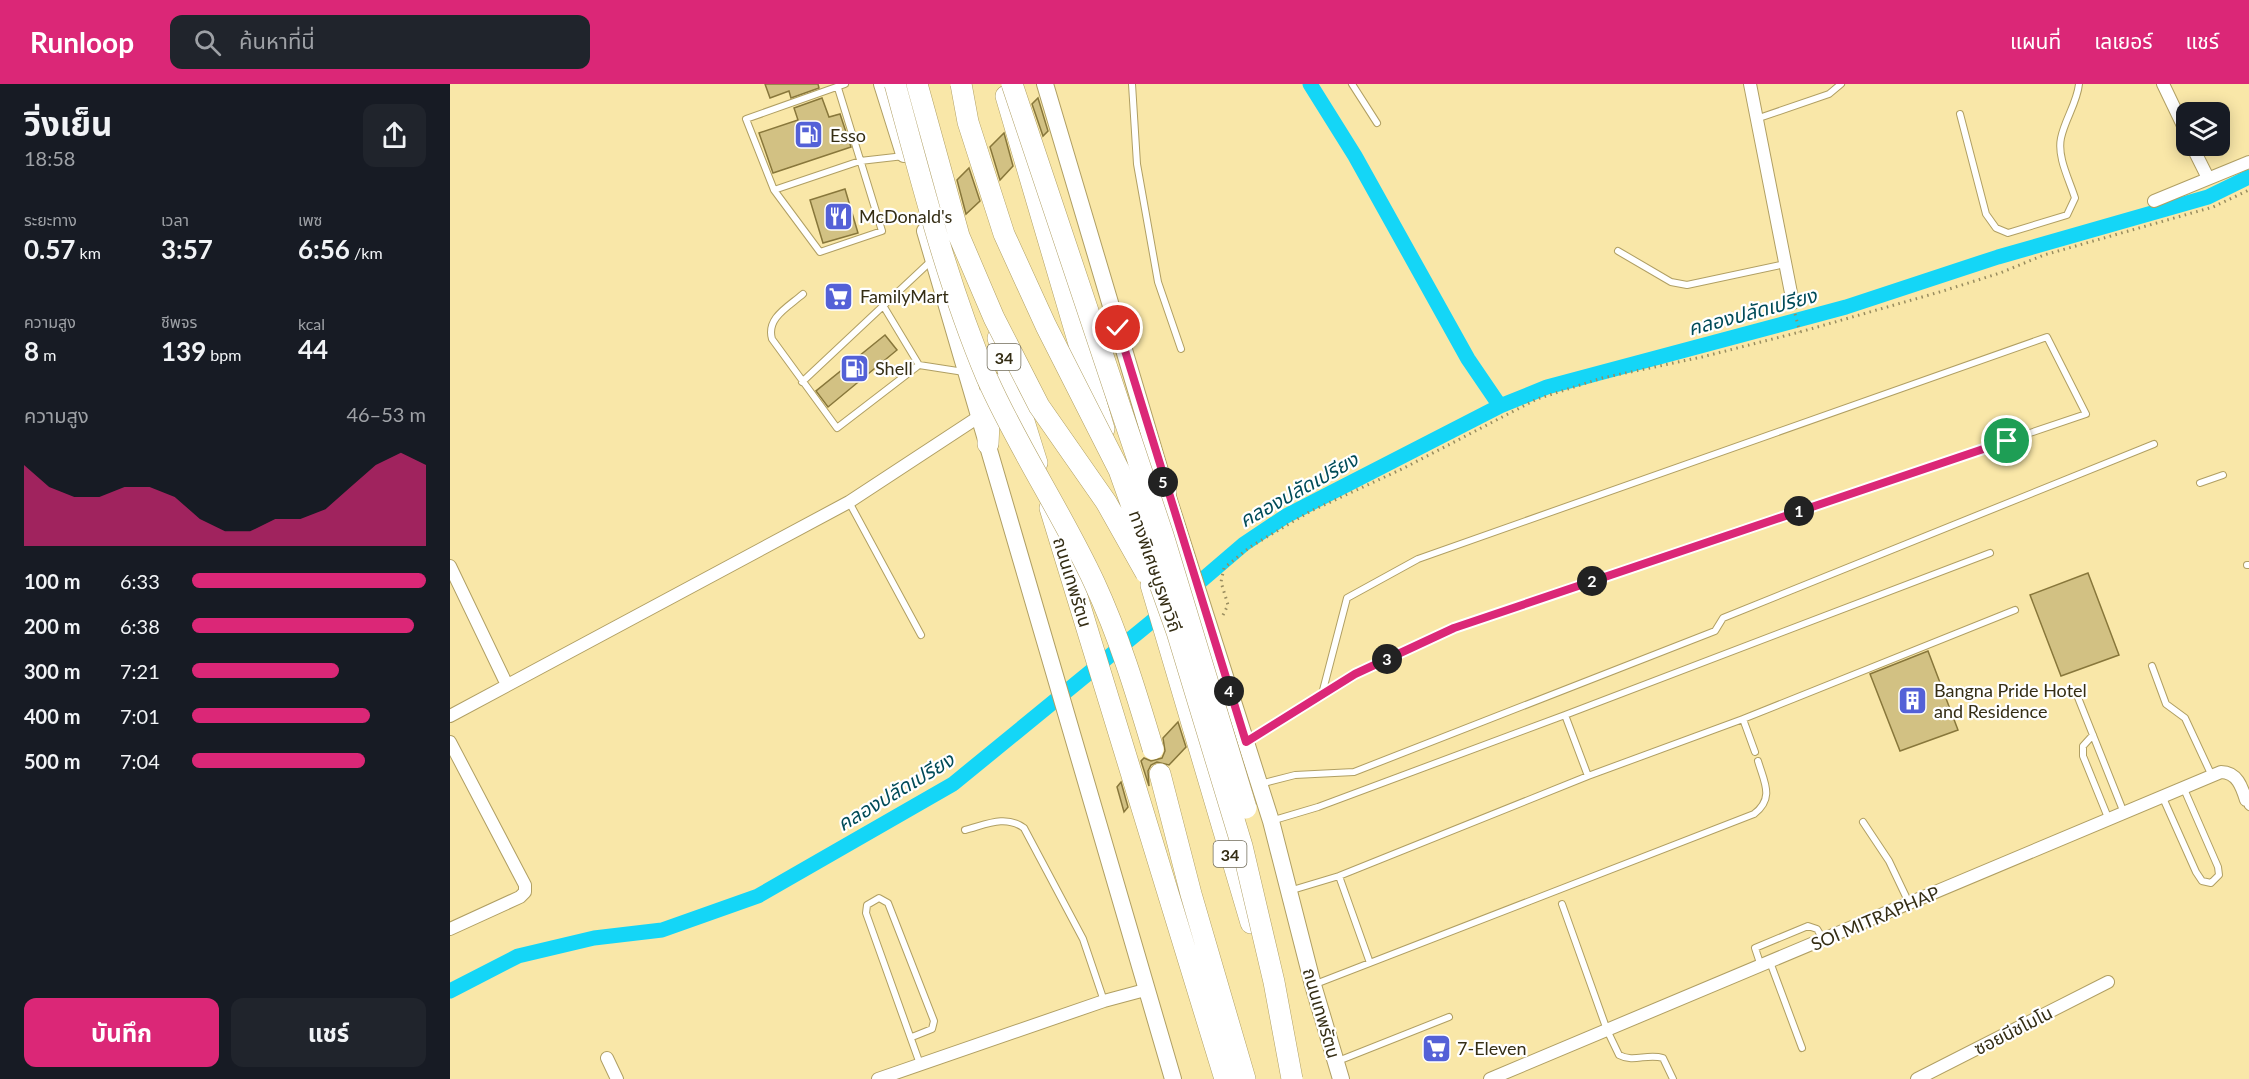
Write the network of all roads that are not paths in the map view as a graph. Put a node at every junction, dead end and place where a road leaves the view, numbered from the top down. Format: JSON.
{"nodes":[{"id":1,"x":845,"y":84,"type":"edge"},
{"id":2,"x":882,"y":84,"type":"edge"},
{"id":3,"x":895,"y":84,"type":"edge"},
{"id":4,"x":917,"y":84,"type":"edge"},
{"id":5,"x":925,"y":84,"type":"edge"},
{"id":6,"x":961,"y":84,"type":"edge"},
{"id":7,"x":1002,"y":84,"type":"edge"},
{"id":8,"x":1012,"y":84,"type":"edge"},
{"id":9,"x":1045,"y":84,"type":"edge"},
{"id":10,"x":1132,"y":84,"type":"edge"},
{"id":11,"x":1352,"y":84,"type":"edge"},
{"id":12,"x":1750,"y":84,"type":"edge"},
{"id":13,"x":1841,"y":84,"type":"edge"},
{"id":14,"x":2079,"y":84,"type":"edge"},
{"id":15,"x":2163,"y":84,"type":"edge"},
{"id":16,"x":838,"y":88,"type":"junction"},
{"id":17,"x":2176,"y":111,"type":"edge"},
{"id":18,"x":1960,"y":114,"type":"dead end"},
{"id":19,"x":1759,"y":118,"type":"junction"},
{"id":20,"x":1377,"y":123,"type":"dead end"},
{"id":21,"x":904,"y":156,"type":"junction"},
{"id":22,"x":2197,"y":156,"type":"edge"},
{"id":23,"x":860,"y":161,"type":"junction"},
{"id":24,"x":2249,"y":162,"type":"edge"},
{"id":25,"x":2208,"y":178,"type":"junction"},
{"id":26,"x":774,"y":190,"type":"junction"},
{"id":27,"x":2154,"y":201,"type":"dead end"},
{"id":28,"x":1618,"y":251,"type":"dead end"},
{"id":29,"x":933,"y":259,"type":"junction"},
{"id":30,"x":1785,"y":264,"type":"junction"},
{"id":31,"x":803,"y":294,"type":"dead end"},
{"id":32,"x":1793,"y":303,"type":"dead end"},
{"id":33,"x":884,"y":307,"type":"junction"},
{"id":34,"x":994,"y":325,"type":"junction"},
{"id":35,"x":1181,"y":349,"type":"dead end"},
{"id":36,"x":1085,"y":364,"type":"junction"},
{"id":37,"x":919,"y":365,"type":"junction"},
{"id":38,"x":968,"y":373,"type":"junction"},
{"id":39,"x":802,"y":382,"type":"junction"},
{"id":40,"x":980,"y":416,"type":"junction"},
{"id":41,"x":988,"y":444,"type":"junction"},
{"id":42,"x":2154,"y":444,"type":"dead end"},
{"id":43,"x":2223,"y":475,"type":"dead end"},
{"id":44,"x":2200,"y":483,"type":"dead end"},
{"id":45,"x":1166,"y":491,"type":"junction"},
{"id":46,"x":849,"y":502,"type":"junction"},
{"id":47,"x":1990,"y":553,"type":"dead end"},
{"id":48,"x":450,"y":566,"type":"edge"},
{"id":49,"x":2015,"y":610,"type":"dead end"},
{"id":50,"x":1170,"y":630,"type":"junction"},
{"id":51,"x":921,"y":635,"type":"dead end"},
{"id":52,"x":2152,"y":666,"type":"dead end"},
{"id":53,"x":507,"y":685,"type":"junction"},
{"id":54,"x":2075,"y":690,"type":"dead end"},
{"id":55,"x":1322,"y":694,"type":"junction"},
{"id":56,"x":1565,"y":715,"type":"junction"},
{"id":57,"x":450,"y":716,"type":"edge"},
{"id":58,"x":1743,"y":720,"type":"junction"},
{"id":59,"x":2093,"y":735,"type":"junction"},
{"id":60,"x":450,"y":742,"type":"edge"},
{"id":61,"x":1246,"y":742,"type":"junction"},
{"id":62,"x":1153,"y":749,"type":"dead end"},
{"id":63,"x":1755,"y":752,"type":"dead end"},
{"id":64,"x":1758,"y":760,"type":"dead end"},
{"id":65,"x":1160,"y":774,"type":"dead end"},
{"id":66,"x":1588,"y":776,"type":"junction"},
{"id":67,"x":2212,"y":776,"type":"junction"},
{"id":68,"x":1259,"y":784,"type":"junction"},
{"id":69,"x":2184,"y":789,"type":"junction"},
{"id":70,"x":2163,"y":798,"type":"junction"},
{"id":71,"x":2248,"y":804,"type":"edge"},
{"id":72,"x":2124,"y":814,"type":"junction"},
{"id":73,"x":2109,"y":820,"type":"junction"},
{"id":74,"x":1271,"y":821,"type":"junction"},
{"id":75,"x":1863,"y":822,"type":"dead end"},
{"id":76,"x":965,"y":830,"type":"dead end"},
{"id":77,"x":1339,"y":876,"type":"junction"},
{"id":78,"x":1289,"y":892,"type":"junction"},
{"id":79,"x":1562,"y":904,"type":"dead end"},
{"id":80,"x":1910,"y":904,"type":"junction"},
{"id":81,"x":450,"y":929,"type":"edge"},
{"id":82,"x":1824,"y":940,"type":"junction"},
{"id":83,"x":1371,"y":963,"type":"junction"},
{"id":84,"x":1765,"y":964,"type":"junction"},
{"id":85,"x":2108,"y":982,"type":"dead end"},
{"id":86,"x":1313,"y":985,"type":"junction"},
{"id":87,"x":1145,"y":990,"type":"junction"},
{"id":88,"x":1104,"y":1000,"type":"junction"},
{"id":89,"x":1449,"y":1017,"type":"dead end"},
{"id":90,"x":1607,"y":1030,"type":"junction"},
{"id":91,"x":912,"y":1037,"type":"junction"},
{"id":92,"x":1803,"y":1048,"type":"dead end"},
{"id":93,"x":607,"y":1058,"type":"dead end"},
{"id":94,"x":1336,"y":1062,"type":"junction"},
{"id":95,"x":920,"y":1065,"type":"junction"},
{"id":96,"x":617,"y":1079,"type":"edge"},
{"id":97,"x":878,"y":1079,"type":"edge"},
{"id":98,"x":1173,"y":1079,"type":"edge"},
{"id":99,"x":1225,"y":1079,"type":"edge"},
{"id":100,"x":1245,"y":1079,"type":"edge"},
{"id":101,"x":1292,"y":1079,"type":"edge"},
{"id":102,"x":1297,"y":1079,"type":"edge"},
{"id":103,"x":1306,"y":1079,"type":"edge"},
{"id":104,"x":1341,"y":1079,"type":"edge"},
{"id":105,"x":1490,"y":1079,"type":"edge"},
{"id":106,"x":1673,"y":1079,"type":"edge"},
{"id":107,"x":1917,"y":1079,"type":"edge"}],
"edges":[{"from":1,"to":16,"type":"lane"},
{"from":2,"to":21,"type":"main road","number":"34"},
{"from":3,"to":62,"type":"highway","bridge":true},
{"from":4,"to":50,"type":"highway","bridge":true},
{"from":5,"to":34,"type":"highway","name":"ถนนเทพรัตน","number":"34"},
{"from":6,"to":50,"type":"highway","name":"ทางพิเศษบูรพาวิถี","bridge":true},
{"from":7,"to":36,"type":"highway","number":"34"},
{"from":8,"to":103,"type":"highway","bridge":true},
{"from":9,"to":45,"type":"main road","name":"ถนนเทพรัตน"},
{"from":10,"to":35,"type":"lane"},
{"from":11,"to":20,"type":"lane"},
{"from":12,"to":19,"type":"street"},
{"from":13,"to":19,"type":"lane"},
{"from":14,"to":18,"type":"lane"},
{"from":15,"to":17,"type":"street"},
{"from":16,"to":23,"type":"lane"},
{"from":16,"to":26,"type":"lane"},
{"from":19,"to":30,"type":"street"},
{"from":21,"to":23,"type":"lane"},
{"from":21,"to":29,"type":"main road","number":"34"},
{"from":22,"to":25,"type":"street"},
{"from":23,"to":26,"type":"lane"},
{"from":23,"to":26,"type":"lane"},
{"from":24,"to":25,"type":"street"},
{"from":25,"to":27,"type":"street"},
{"from":28,"to":30,"type":"lane"},
{"from":29,"to":33,"type":"lane"},
{"from":29,"to":38,"type":"main road","number":"34"},
{"from":30,"to":32,"type":"street"},
{"from":31,"to":39,"type":"lane"},
{"from":33,"to":37,"type":"lane"},
{"from":33,"to":39,"type":"lane"},
{"from":34,"to":41,"type":"highway"},
{"from":34,"to":99,"type":"highway","name":"ถนนเทพรัตน","number":"34"},
{"from":36,"to":45,"type":"highway"},
{"from":36,"to":50,"type":"highway","number":"34"},
{"from":37,"to":38,"type":"lane"},
{"from":37,"to":39,"type":"lane"},
{"from":38,"to":40,"type":"main road","number":"34"},
{"from":40,"to":41,"type":"main road","number":"34"},
{"from":40,"to":46,"type":"street"},
{"from":41,"to":87,"type":"main road","number":"34"},
{"from":42,"to":68,"type":"lane"},
{"from":43,"to":44,"type":"lane"},
{"from":45,"to":61,"type":"main road","name":"ถนนเทพรัตน"},
{"from":46,"to":51,"type":"lane"},
{"from":46,"to":53,"type":"street"},
{"from":47,"to":56,"type":"lane"},
{"from":48,"to":53,"type":"street"},
{"from":49,"to":58,"type":"lane"},
{"from":50,"to":101,"type":"highway","name":"ทางพิเศษบูรพาวิถี","bridge":true},
{"from":50,"to":102,"type":"highway","number":"34"},
{"from":52,"to":67,"type":"lane"},
{"from":53,"to":57,"type":"street"},
{"from":54,"to":59,"type":"lane"},
{"from":55,"to":55,"type":"lane"},
{"from":55,"to":61,"type":"lane"},
{"from":56,"to":66,"type":"lane"},
{"from":56,"to":74,"type":"lane"},
{"from":58,"to":63,"type":"lane"},
{"from":58,"to":66,"type":"lane"},
{"from":59,"to":72,"type":"lane"},
{"from":59,"to":73,"type":"lane"},
{"from":60,"to":81,"type":"street"},
{"from":61,"to":68,"type":"main road","name":"ถนนเทพรัตน"},
{"from":64,"to":83,"type":"lane"},
{"from":65,"to":100,"type":"highway"},
{"from":66,"to":77,"type":"lane"},
{"from":67,"to":69,"type":"street","name":"SOI MITRAPHAP"},
{"from":67,"to":71,"type":"street"},
{"from":68,"to":74,"type":"main road","name":"ถนนเทพรัตน"},
{"from":69,"to":70,"type":"street","name":"SOI MITRAPHAP"},
{"from":69,"to":70,"type":"lane"},
{"from":70,"to":72,"type":"street","name":"SOI MITRAPHAP"},
{"from":72,"to":73,"type":"street","name":"SOI MITRAPHAP"},
{"from":73,"to":80,"type":"street","name":"SOI MITRAPHAP"},
{"from":74,"to":78,"type":"main road","name":"ถนนเทพรัตน"},
{"from":75,"to":80,"type":"lane"},
{"from":76,"to":88,"type":"lane"},
{"from":77,"to":78,"type":"lane"},
{"from":77,"to":83,"type":"lane"},
{"from":78,"to":86,"type":"main road","name":"ถนนเทพรัตน"},
{"from":79,"to":90,"type":"lane"},
{"from":80,"to":82,"type":"street","name":"SOI MITRAPHAP"},
{"from":82,"to":84,"type":"street","name":"SOI MITRAPHAP"},
{"from":82,"to":84,"type":"lane"},
{"from":83,"to":86,"type":"lane"},
{"from":84,"to":90,"type":"street","name":"SOI MITRAPHAP"},
{"from":84,"to":92,"type":"lane"},
{"from":85,"to":107,"type":"street","name":"ซอยนีชโมโน"},
{"from":86,"to":94,"type":"main road","name":"ถนนเทพรัตน"},
{"from":87,"to":88,"type":"street"},
{"from":87,"to":98,"type":"main road","number":"34"},
{"from":88,"to":95,"type":"street"},
{"from":89,"to":94,"type":"lane"},
{"from":90,"to":105,"type":"street","name":"SOI MITRAPHAP"},
{"from":90,"to":106,"type":"lane"},
{"from":91,"to":91,"type":"lane"},
{"from":91,"to":95,"type":"lane"},
{"from":93,"to":96,"type":"street"},
{"from":94,"to":104,"type":"main road","name":"ถนนเทพรัตน"},
{"from":95,"to":97,"type":"street"}]}
